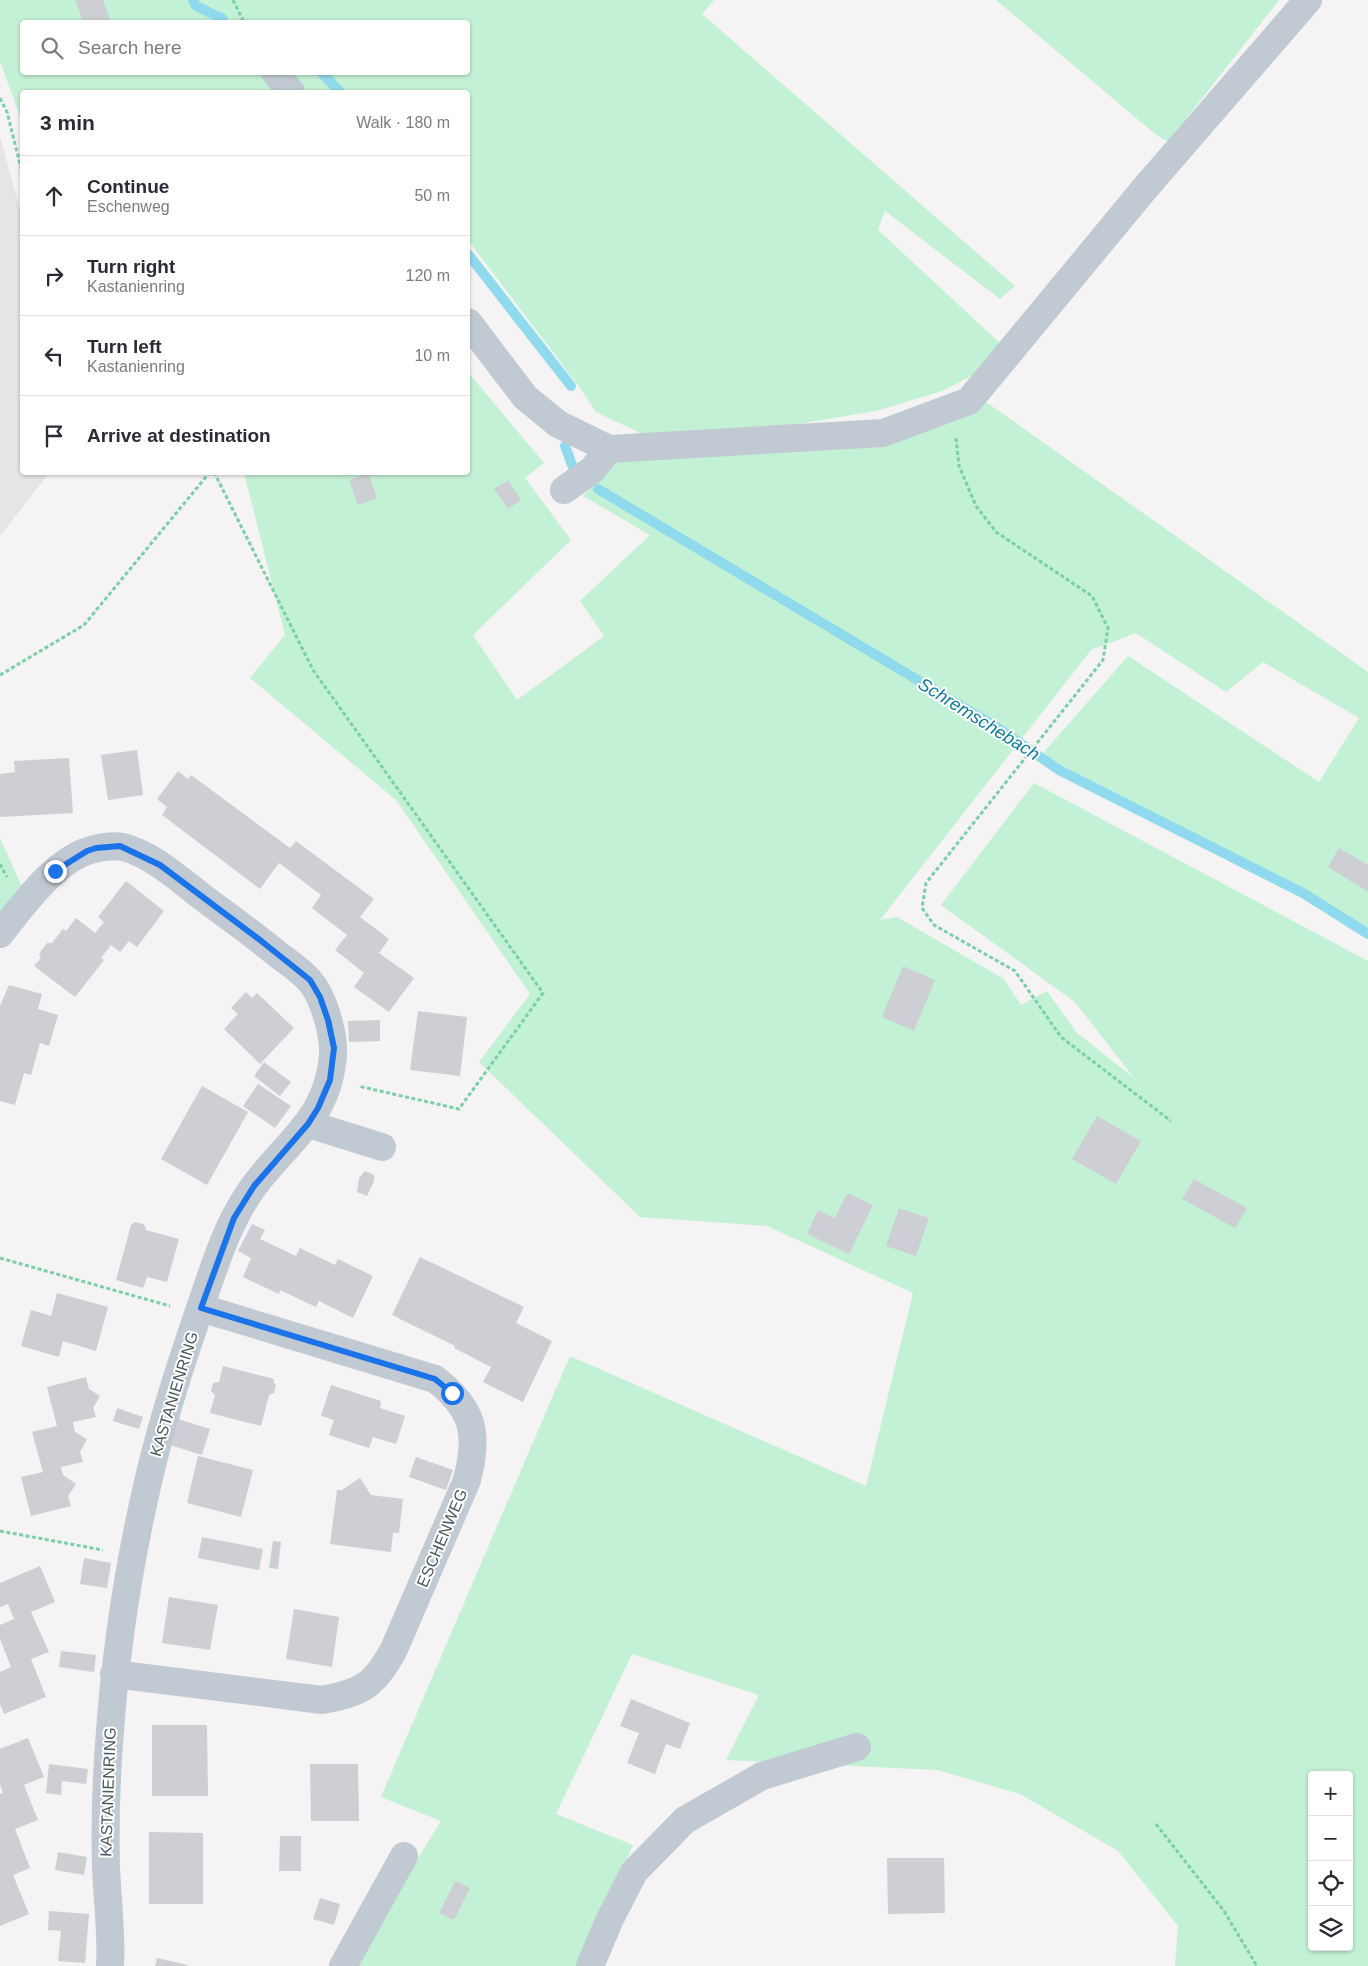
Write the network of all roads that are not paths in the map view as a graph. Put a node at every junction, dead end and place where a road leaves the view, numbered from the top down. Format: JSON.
{"nodes":[{"id":1,"x":1308,"y":0,"type":"edge"},
{"id":2,"x":277,"y":75,"type":"edge"},
{"id":3,"x":289,"y":90,"type":"edge"},
{"id":4,"x":470,"y":325,"type":"edge"},
{"id":5,"x":609,"y":449,"type":"junction"},
{"id":6,"x":564,"y":490,"type":"dead end"},
{"id":7,"x":0,"y":934,"type":"edge"},
{"id":8,"x":308,"y":1124,"type":"junction"},
{"id":9,"x":382,"y":1147,"type":"dead end"},
{"id":10,"x":201,"y":1308,"type":"junction"},
{"id":11,"x":114,"y":1674,"type":"junction"},
{"id":12,"x":857,"y":1747,"type":"dead end"},
{"id":13,"x":404,"y":1856,"type":"dead end"},
{"id":14,"x":110,"y":1966,"type":"edge"},
{"id":15,"x":343,"y":1966,"type":"edge"},
{"id":16,"x":590,"y":1966,"type":"edge"}],
"edges":[{"from":1,"to":5,"type":"street"},
{"from":2,"to":3,"type":"street"},
{"from":4,"to":5,"type":"street"},
{"from":5,"to":6,"type":"street"},
{"from":7,"to":8,"type":"street","name":"KASTANIENRING"},
{"from":8,"to":9,"type":"street"},
{"from":8,"to":10,"type":"street","name":"KASTANIENRING"},
{"from":10,"to":11,"type":"street","name":"KASTANIENRING"},
{"from":10,"to":11,"type":"street","name":"ESCHENWEG"},
{"from":11,"to":14,"type":"street","name":"KASTANIENRING"},
{"from":12,"to":16,"type":"street"},
{"from":13,"to":15,"type":"street"}]}
